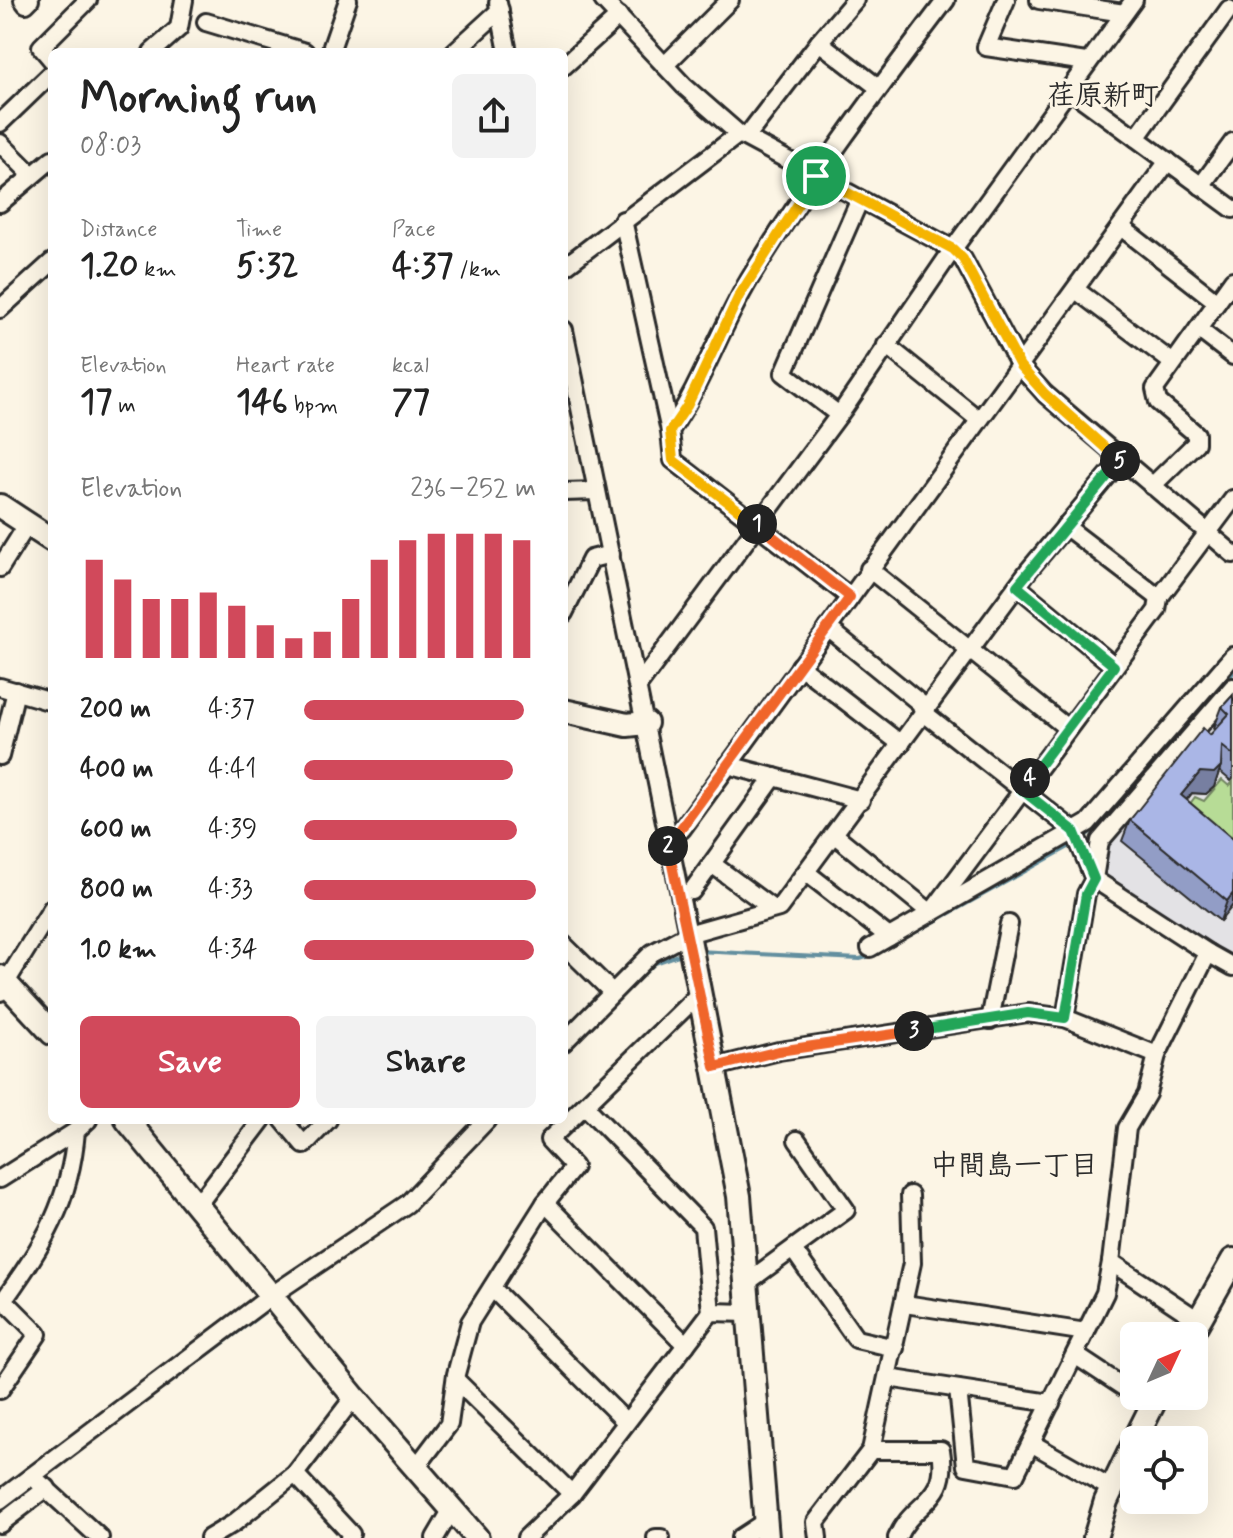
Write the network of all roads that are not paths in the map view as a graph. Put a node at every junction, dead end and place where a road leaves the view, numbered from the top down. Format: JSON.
{"nodes":[{"id":1,"x":23,"y":0,"type":"edge"},
{"id":2,"x":30,"y":0,"type":"edge"},
{"id":3,"x":88,"y":0,"type":"edge"},
{"id":4,"x":184,"y":0,"type":"edge"},
{"id":5,"x":348,"y":0,"type":"edge"},
{"id":6,"x":603,"y":0,"type":"edge"},
{"id":7,"x":730,"y":0,"type":"edge"},
{"id":8,"x":855,"y":0,"type":"edge"},
{"id":9,"x":946,"y":0,"type":"edge"},
{"id":10,"x":1006,"y":0,"type":"edge"},
{"id":11,"x":1039,"y":0,"type":"edge"},
{"id":12,"x":499,"y":5,"type":"edge"},
{"id":13,"x":1129,"y":6,"type":"edge"},
{"id":14,"x":1226,"y":7,"type":"edge"},
{"id":15,"x":619,"y":16,"type":"junction"},
{"id":16,"x":206,"y":22,"type":"dead end"},
{"id":17,"x":819,"y":42,"type":"junction"},
{"id":18,"x":156,"y":48,"type":"edge"},
{"id":19,"x":292,"y":48,"type":"edge"},
{"id":20,"x":331,"y":48,"type":"edge"},
{"id":21,"x":458,"y":48,"type":"edge"},
{"id":22,"x":507,"y":48,"type":"edge"},
{"id":23,"x":48,"y":55,"type":"edge"},
{"id":24,"x":568,"y":62,"type":"edge"},
{"id":25,"x":1086,"y":62,"type":"junction"},
{"id":26,"x":665,"y":65,"type":"junction"},
{"id":27,"x":48,"y":77,"type":"edge"},
{"id":28,"x":879,"y":88,"type":"junction"},
{"id":29,"x":1069,"y":89,"type":"junction"},
{"id":30,"x":0,"y":123,"type":"edge"},
{"id":31,"x":743,"y":135,"type":"junction"},
{"id":32,"x":1136,"y":138,"type":"junction"},
{"id":33,"x":1233,"y":142,"type":"edge"},
{"id":34,"x":0,"y":143,"type":"edge"},
{"id":35,"x":1168,"y":161,"type":"junction"},
{"id":36,"x":48,"y":162,"type":"edge"},
{"id":37,"x":31,"y":174,"type":"junction"},
{"id":38,"x":816,"y":176,"type":"junction"},
{"id":39,"x":1201,"y":186,"type":"junction"},
{"id":40,"x":860,"y":199,"type":"junction"},
{"id":41,"x":0,"y":203,"type":"edge"},
{"id":42,"x":1233,"y":209,"type":"edge"},
{"id":43,"x":623,"y":220,"type":"junction"},
{"id":44,"x":1121,"y":227,"type":"junction"},
{"id":45,"x":953,"y":249,"type":"junction"},
{"id":46,"x":568,"y":264,"type":"edge"},
{"id":47,"x":48,"y":266,"type":"edge"},
{"id":48,"x":1233,"y":280,"type":"edge"},
{"id":49,"x":1076,"y":290,"type":"junction"},
{"id":50,"x":1217,"y":302,"type":"junction"},
{"id":51,"x":0,"y":309,"type":"edge"},
{"id":52,"x":1198,"y":329,"type":"junction"},
{"id":53,"x":886,"y":345,"type":"junction"},
{"id":54,"x":568,"y":350,"type":"edge"},
{"id":55,"x":1233,"y":356,"type":"edge"},
{"id":56,"x":1173,"y":363,"type":"junction"},
{"id":57,"x":1020,"y":366,"type":"junction"},
{"id":58,"x":839,"y":415,"type":"junction"},
{"id":59,"x":978,"y":419,"type":"junction"},
{"id":60,"x":670,"y":431,"type":"junction"},
{"id":61,"x":1121,"y":460,"type":"junction"},
{"id":62,"x":1152,"y":486,"type":"junction"},
{"id":63,"x":596,"y":491,"type":"junction"},
{"id":64,"x":568,"y":492,"type":"edge"},
{"id":65,"x":1233,"y":499,"type":"edge"},
{"id":66,"x":0,"y":506,"type":"edge"},
{"id":67,"x":27,"y":525,"type":"junction"},
{"id":68,"x":758,"y":525,"type":"junction"},
{"id":69,"x":1065,"y":526,"type":"junction"},
{"id":70,"x":1207,"y":532,"type":"junction"},
{"id":71,"x":48,"y":538,"type":"edge"},
{"id":72,"x":611,"y":554,"type":"junction"},
{"id":73,"x":1233,"y":554,"type":"edge"},
{"id":74,"x":0,"y":568,"type":"edge"},
{"id":75,"x":869,"y":569,"type":"junction"},
{"id":76,"x":1017,"y":586,"type":"junction"},
{"id":77,"x":850,"y":597,"type":"junction"},
{"id":78,"x":1159,"y":598,"type":"junction"},
{"id":79,"x":568,"y":605,"type":"edge"},
{"id":80,"x":828,"y":628,"type":"junction"},
{"id":81,"x":970,"y":650,"type":"junction"},
{"id":82,"x":1233,"y":656,"type":"edge"},
{"id":83,"x":800,"y":666,"type":"junction"},
{"id":84,"x":1114,"y":666,"type":"junction"},
{"id":85,"x":638,"y":686,"type":"junction"},
{"id":86,"x":1233,"y":687,"type":"edge"},
{"id":87,"x":8,"y":689,"type":"edge"},
{"id":88,"x":48,"y":701,"type":"edge"},
{"id":89,"x":568,"y":712,"type":"edge"},
{"id":90,"x":924,"y":713,"type":"junction"},
{"id":91,"x":646,"y":723,"type":"junction"},
{"id":92,"x":1067,"y":728,"type":"junction"},
{"id":93,"x":901,"y":744,"type":"junction"},
{"id":94,"x":0,"y":756,"type":"edge"},
{"id":95,"x":728,"y":765,"type":"junction"},
{"id":96,"x":774,"y":777,"type":"junction"},
{"id":97,"x":1021,"y":789,"type":"junction"},
{"id":98,"x":861,"y":800,"type":"junction"},
{"id":99,"x":1074,"y":831,"type":"junction"},
{"id":100,"x":835,"y":835,"type":"junction"},
{"id":101,"x":667,"y":843,"type":"junction"},
{"id":102,"x":712,"y":864,"type":"junction"},
{"id":103,"x":807,"y":873,"type":"junction"},
{"id":104,"x":1094,"y":879,"type":"junction"},
{"id":105,"x":692,"y":891,"type":"dead end"},
{"id":106,"x":773,"y":909,"type":"junction"},
{"id":107,"x":931,"y":913,"type":"junction"},
{"id":108,"x":48,"y":914,"type":"edge"},
{"id":109,"x":1009,"y":924,"type":"dead end"},
{"id":110,"x":688,"y":934,"type":"junction"},
{"id":111,"x":889,"y":937,"type":"junction"},
{"id":112,"x":870,"y":948,"type":"dead end"},
{"id":113,"x":568,"y":949,"type":"edge"},
{"id":114,"x":1208,"y":953,"type":"junction"},
{"id":115,"x":1233,"y":967,"type":"edge"},
{"id":116,"x":2,"y":984,"type":"edge"},
{"id":117,"x":612,"y":992,"type":"junction"},
{"id":118,"x":698,"y":995,"type":"junction"},
{"id":119,"x":1065,"y":1018,"type":"junction"},
{"id":120,"x":990,"y":1020,"type":"junction"},
{"id":121,"x":48,"y":1029,"type":"edge"},
{"id":122,"x":568,"y":1038,"type":"edge"},
{"id":123,"x":1157,"y":1055,"type":"junction"},
{"id":124,"x":715,"y":1067,"type":"junction"},
{"id":125,"x":586,"y":1107,"type":"junction"},
{"id":126,"x":568,"y":1123,"type":"edge"},
{"id":127,"x":130,"y":1124,"type":"edge"},
{"id":128,"x":259,"y":1124,"type":"edge"},
{"id":129,"x":286,"y":1124,"type":"edge"},
{"id":130,"x":324,"y":1124,"type":"edge"},
{"id":131,"x":481,"y":1124,"type":"edge"},
{"id":132,"x":567,"y":1124,"type":"edge"},
{"id":133,"x":82,"y":1126,"type":"edge"},
{"id":134,"x":797,"y":1140,"type":"dead end"},
{"id":135,"x":0,"y":1179,"type":"edge"},
{"id":136,"x":910,"y":1195,"type":"dead end"},
{"id":137,"x":199,"y":1203,"type":"junction"},
{"id":138,"x":545,"y":1203,"type":"junction"},
{"id":139,"x":794,"y":1251,"type":"junction"},
{"id":140,"x":1233,"y":1260,"type":"edge"},
{"id":141,"x":1111,"y":1262,"type":"junction"},
{"id":142,"x":746,"y":1283,"type":"junction"},
{"id":143,"x":492,"y":1288,"type":"junction"},
{"id":144,"x":2,"y":1299,"type":"edge"},
{"id":145,"x":276,"y":1300,"type":"junction"},
{"id":146,"x":905,"y":1304,"type":"junction"},
{"id":147,"x":711,"y":1312,"type":"junction"},
{"id":148,"x":748,"y":1313,"type":"junction"},
{"id":149,"x":1186,"y":1322,"type":"edge"},
{"id":150,"x":1197,"y":1322,"type":"edge"},
{"id":151,"x":1086,"y":1332,"type":"junction"},
{"id":152,"x":686,"y":1345,"type":"junction"},
{"id":153,"x":895,"y":1348,"type":"junction"},
{"id":154,"x":1075,"y":1355,"type":"junction"},
{"id":155,"x":888,"y":1378,"type":"junction"},
{"id":156,"x":456,"y":1380,"type":"junction"},
{"id":157,"x":1120,"y":1383,"type":"edge"},
{"id":158,"x":958,"y":1389,"type":"junction"},
{"id":159,"x":0,"y":1390,"type":"edge"},
{"id":160,"x":354,"y":1397,"type":"junction"},
{"id":161,"x":1051,"y":1403,"type":"junction"},
{"id":162,"x":626,"y":1422,"type":"junction"},
{"id":163,"x":1031,"y":1443,"type":"junction"},
{"id":164,"x":871,"y":1450,"type":"junction"},
{"id":165,"x":415,"y":1469,"type":"junction"},
{"id":166,"x":1120,"y":1472,"type":"edge"},
{"id":167,"x":295,"y":1474,"type":"junction"},
{"id":168,"x":32,"y":1476,"type":"junction"},
{"id":169,"x":47,"y":1488,"type":"junction"},
{"id":170,"x":1112,"y":1489,"type":"junction"},
{"id":171,"x":572,"y":1494,"type":"junction"},
{"id":172,"x":0,"y":1500,"type":"edge"},
{"id":173,"x":452,"y":1509,"type":"junction"},
{"id":174,"x":0,"y":1524,"type":"edge"},
{"id":175,"x":766,"y":1529,"type":"edge"},
{"id":176,"x":237,"y":1530,"type":"edge"},
{"id":177,"x":100,"y":1538,"type":"edge"},
{"id":178,"x":209,"y":1538,"type":"edge"},
{"id":179,"x":349,"y":1538,"type":"edge"},
{"id":180,"x":435,"y":1538,"type":"edge"},
{"id":181,"x":477,"y":1538,"type":"edge"},
{"id":182,"x":526,"y":1538,"type":"edge"},
{"id":183,"x":740,"y":1538,"type":"edge"},
{"id":184,"x":818,"y":1538,"type":"edge"},
{"id":185,"x":897,"y":1538,"type":"edge"},
{"id":186,"x":1095,"y":1538,"type":"edge"}],
"edges":[{"from":1,"to":2,"type":"street"},
{"from":3,"to":23,"type":"street"},
{"from":4,"to":18,"type":"street"},
{"from":5,"to":20,"type":"street"},
{"from":6,"to":15,"type":"street"},
{"from":7,"to":26,"type":"street"},
{"from":8,"to":17,"type":"street"},
{"from":9,"to":28,"type":"street"},
{"from":10,"to":25,"type":"street"},
{"from":11,"to":13,"type":"street"},
{"from":12,"to":21,"type":"street"},
{"from":12,"to":22,"type":"street"},
{"from":13,"to":25,"type":"street"},
{"from":14,"to":32,"type":"street"},
{"from":15,"to":24,"type":"street"},
{"from":15,"to":26,"type":"street"},
{"from":16,"to":19,"type":"street"},
{"from":17,"to":28,"type":"street"},
{"from":17,"to":31,"type":"street"},
{"from":25,"to":29,"type":"street"},
{"from":26,"to":31,"type":"street"},
{"from":27,"to":30,"type":"street"},
{"from":28,"to":38,"type":"street"},
{"from":29,"to":32,"type":"street"},
{"from":29,"to":45,"type":"street"},
{"from":31,"to":38,"type":"street"},
{"from":31,"to":43,"type":"street"},
{"from":32,"to":35,"type":"street"},
{"from":33,"to":39,"type":"street"},
{"from":34,"to":37,"type":"street"},
{"from":35,"to":39,"type":"street"},
{"from":35,"to":44,"type":"street"},
{"from":36,"to":37,"type":"street"},
{"from":37,"to":41,"type":"street"},
{"from":38,"to":40,"type":"street"},
{"from":38,"to":60,"type":"street"},
{"from":39,"to":42,"type":"street"},
{"from":40,"to":45,"type":"street"},
{"from":40,"to":58,"type":"street"},
{"from":43,"to":46,"type":"street"},
{"from":43,"to":60,"type":"street"},
{"from":44,"to":49,"type":"street"},
{"from":44,"to":50,"type":"street"},
{"from":45,"to":53,"type":"street"},
{"from":45,"to":57,"type":"street"},
{"from":47,"to":51,"type":"street"},
{"from":48,"to":50,"type":"street"},
{"from":49,"to":56,"type":"street"},
{"from":49,"to":57,"type":"street"},
{"from":50,"to":52,"type":"street"},
{"from":52,"to":55,"type":"street"},
{"from":52,"to":56,"type":"street"},
{"from":53,"to":58,"type":"street"},
{"from":53,"to":59,"type":"street"},
{"from":54,"to":63,"type":"street"},
{"from":56,"to":62,"type":"street"},
{"from":57,"to":59,"type":"street"},
{"from":57,"to":61,"type":"street"},
{"from":58,"to":68,"type":"street"},
{"from":59,"to":75,"type":"street"},
{"from":60,"to":68,"type":"street"},
{"from":61,"to":62,"type":"street"},
{"from":61,"to":69,"type":"street"},
{"from":62,"to":70,"type":"street"},
{"from":63,"to":64,"type":"street"},
{"from":63,"to":72,"type":"street"},
{"from":65,"to":70,"type":"street"},
{"from":66,"to":67,"type":"street"},
{"from":67,"to":71,"type":"street"},
{"from":67,"to":74,"type":"street"},
{"from":68,"to":77,"type":"street"},
{"from":68,"to":85,"type":"street"},
{"from":69,"to":76,"type":"street"},
{"from":69,"to":78,"type":"street"},
{"from":70,"to":73,"type":"street"},
{"from":70,"to":78,"type":"street"},
{"from":72,"to":79,"type":"street"},
{"from":72,"to":85,"type":"street"},
{"from":75,"to":77,"type":"street"},
{"from":75,"to":81,"type":"street"},
{"from":76,"to":81,"type":"street"},
{"from":76,"to":84,"type":"street"},
{"from":77,"to":80,"type":"street"},
{"from":78,"to":84,"type":"street"},
{"from":80,"to":83,"type":"street"},
{"from":80,"to":90,"type":"street"},
{"from":81,"to":90,"type":"street"},
{"from":81,"to":92,"type":"street"},
{"from":82,"to":99,"type":"street"},
{"from":83,"to":93,"type":"street"},
{"from":83,"to":95,"type":"street"},
{"from":84,"to":92,"type":"street"},
{"from":85,"to":91,"type":"street"},
{"from":86,"to":104,"type":"street"},
{"from":87,"to":88,"type":"street"},
{"from":87,"to":94,"type":"street"},
{"from":89,"to":91,"type":"street"},
{"from":90,"to":93,"type":"street"},
{"from":90,"to":97,"type":"street"},
{"from":91,"to":101,"type":"street"},
{"from":92,"to":97,"type":"street"},
{"from":93,"to":98,"type":"street"},
{"from":95,"to":96,"type":"street"},
{"from":95,"to":101,"type":"street"},
{"from":96,"to":98,"type":"street"},
{"from":96,"to":102,"type":"street"},
{"from":97,"to":99,"type":"street"},
{"from":97,"to":107,"type":"street"},
{"from":98,"to":100,"type":"street"},
{"from":99,"to":104,"type":"street"},
{"from":99,"to":107,"type":"street"},
{"from":100,"to":103,"type":"street"},
{"from":100,"to":107,"type":"street"},
{"from":101,"to":110,"type":"street"},
{"from":102,"to":105,"type":"street"},
{"from":102,"to":106,"type":"street"},
{"from":103,"to":106,"type":"street"},
{"from":103,"to":111,"type":"street"},
{"from":104,"to":114,"type":"street"},
{"from":104,"to":119,"type":"street"},
{"from":106,"to":110,"type":"street"},
{"from":107,"to":111,"type":"street"},
{"from":108,"to":116,"type":"street"},
{"from":109,"to":120,"type":"street"},
{"from":110,"to":117,"type":"street"},
{"from":110,"to":118,"type":"street"},
{"from":111,"to":112,"type":"street"},
{"from":113,"to":117,"type":"street"},
{"from":114,"to":115,"type":"street"},
{"from":114,"to":123,"type":"street"},
{"from":116,"to":121,"type":"street"},
{"from":117,"to":122,"type":"street"},
{"from":118,"to":124,"type":"street"},
{"from":118,"to":125,"type":"street"},
{"from":119,"to":120,"type":"street"},
{"from":119,"to":123,"type":"street"},
{"from":120,"to":124,"type":"street"},
{"from":123,"to":141,"type":"street"},
{"from":124,"to":142,"type":"street"},
{"from":125,"to":126,"type":"street"},
{"from":125,"to":147,"type":"street"},
{"from":127,"to":137,"type":"street"},
{"from":128,"to":137,"type":"street"},
{"from":129,"to":130,"type":"street"},
{"from":131,"to":145,"type":"street"},
{"from":132,"to":138,"type":"street"},
{"from":133,"to":135,"type":"street"},
{"from":133,"to":144,"type":"street"},
{"from":134,"to":139,"type":"street"},
{"from":136,"to":146,"type":"street"},
{"from":137,"to":145,"type":"street"},
{"from":138,"to":143,"type":"street"},
{"from":138,"to":152,"type":"street"},
{"from":139,"to":142,"type":"street"},
{"from":139,"to":153,"type":"street"},
{"from":140,"to":150,"type":"street"},
{"from":141,"to":149,"type":"street"},
{"from":141,"to":151,"type":"street"},
{"from":142,"to":148,"type":"street"},
{"from":143,"to":156,"type":"street"},
{"from":143,"to":162,"type":"street"},
{"from":144,"to":159,"type":"street"},
{"from":145,"to":160,"type":"street"},
{"from":145,"to":168,"type":"street"},
{"from":146,"to":151,"type":"street"},
{"from":146,"to":153,"type":"street"},
{"from":147,"to":148,"type":"street"},
{"from":147,"to":152,"type":"street"},
{"from":148,"to":175,"type":"street"},
{"from":151,"to":154,"type":"street"},
{"from":152,"to":162,"type":"street"},
{"from":153,"to":155,"type":"street"},
{"from":154,"to":157,"type":"street"},
{"from":154,"to":161,"type":"street"},
{"from":155,"to":158,"type":"street"},
{"from":155,"to":164,"type":"street"},
{"from":156,"to":165,"type":"street"},
{"from":156,"to":171,"type":"street"},
{"from":158,"to":161,"type":"street"},
{"from":158,"to":163,"type":"street"},
{"from":160,"to":165,"type":"street"},
{"from":160,"to":167,"type":"street"},
{"from":161,"to":163,"type":"street"},
{"from":162,"to":171,"type":"street"},
{"from":163,"to":170,"type":"street"},
{"from":164,"to":184,"type":"street"},
{"from":164,"to":185,"type":"street"},
{"from":165,"to":173,"type":"street"},
{"from":166,"to":170,"type":"street"},
{"from":167,"to":176,"type":"street"},
{"from":167,"to":179,"type":"street"},
{"from":168,"to":169,"type":"street"},
{"from":168,"to":172,"type":"street"},
{"from":169,"to":174,"type":"street"},
{"from":169,"to":177,"type":"street"},
{"from":170,"to":186,"type":"street"},
{"from":171,"to":182,"type":"street"},
{"from":173,"to":180,"type":"street"},
{"from":173,"to":181,"type":"street"},
{"from":175,"to":183,"type":"street"},
{"from":176,"to":178,"type":"street"}]}
